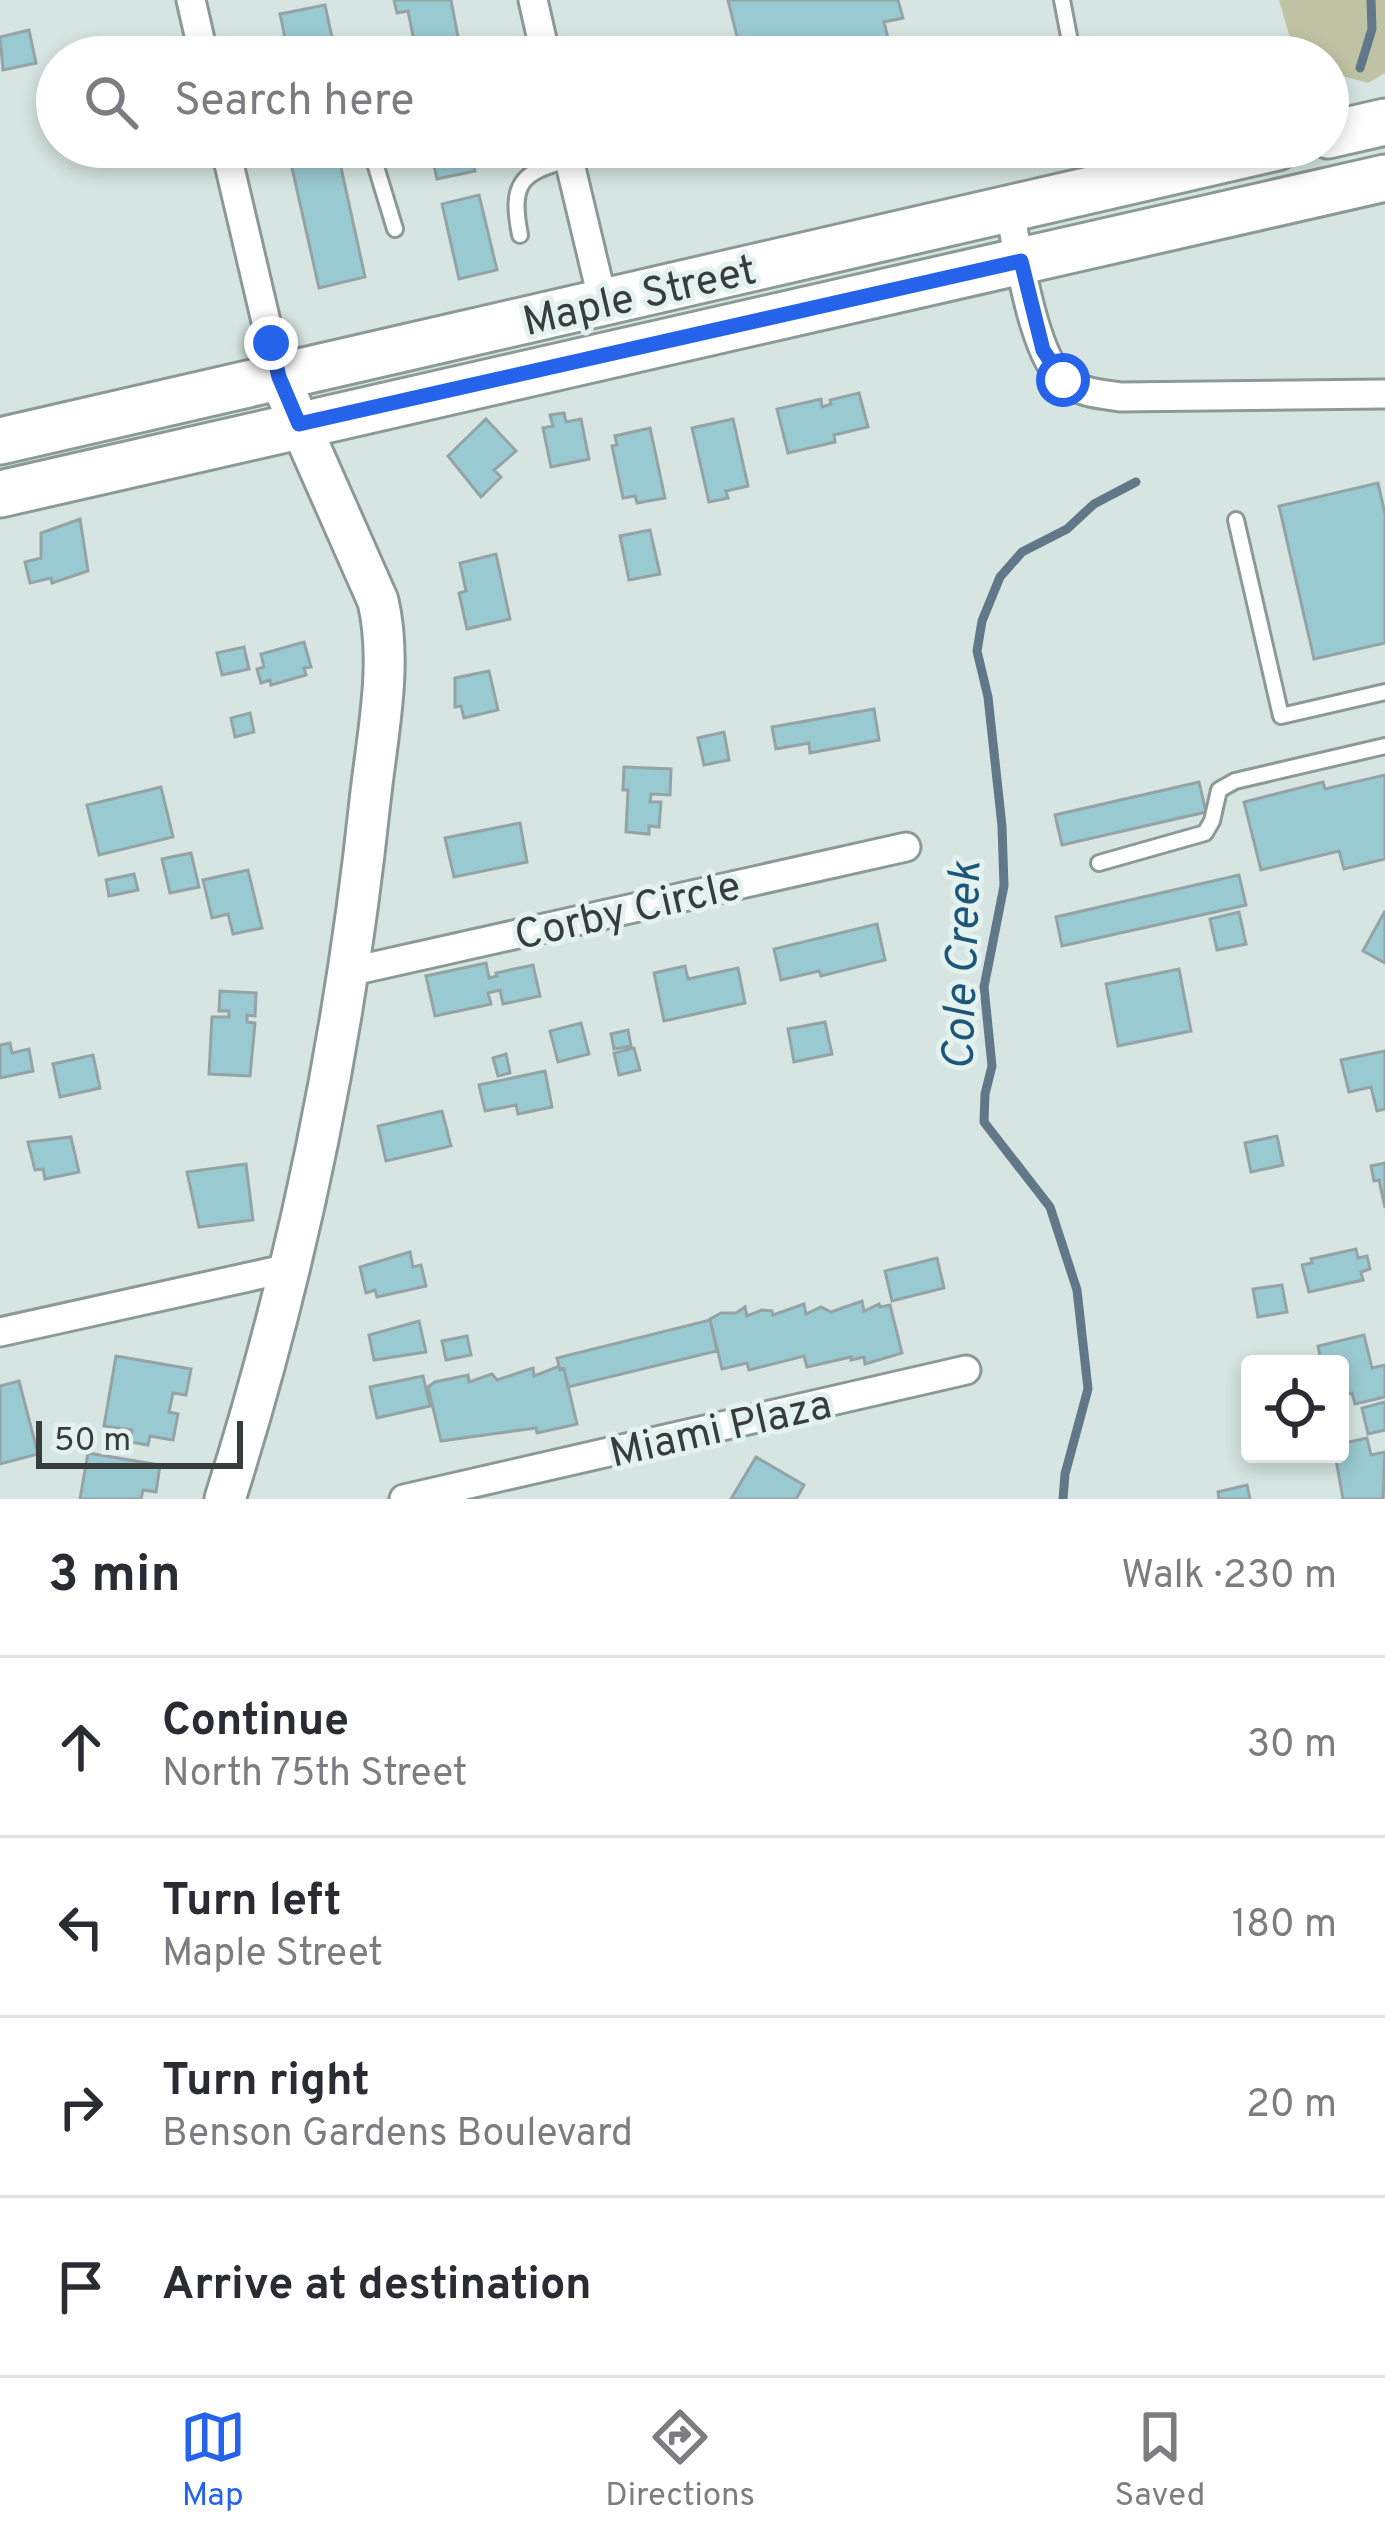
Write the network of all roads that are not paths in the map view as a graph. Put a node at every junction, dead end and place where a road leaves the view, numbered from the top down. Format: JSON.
{"nodes":[{"id":1,"x":191,"y":0,"type":"edge"},
{"id":2,"x":532,"y":0,"type":"edge"},
{"id":3,"x":1062,"y":0,"type":"edge"},
{"id":4,"x":199,"y":36,"type":"edge"},
{"id":5,"x":541,"y":36,"type":"edge"},
{"id":6,"x":1069,"y":36,"type":"edge"},
{"id":7,"x":1385,"y":122,"type":"edge"},
{"id":8,"x":1349,"y":130,"type":"edge"},
{"id":9,"x":230,"y":168,"type":"edge"},
{"id":10,"x":376,"y":168,"type":"edge"},
{"id":11,"x":536,"y":168,"type":"edge"},
{"id":12,"x":572,"y":168,"type":"edge"},
{"id":13,"x":1100,"y":168,"type":"edge"},
{"id":14,"x":1385,"y":178,"type":"edge"},
{"id":15,"x":1009,"y":209,"type":"junction"},
{"id":16,"x":395,"y":229,"type":"dead end"},
{"id":17,"x":520,"y":235,"type":"dead end"},
{"id":18,"x":1021,"y":261,"type":"junction"},
{"id":19,"x":603,"y":302,"type":"junction"},
{"id":20,"x":279,"y":377,"type":"junction"},
{"id":21,"x":1385,"y":394,"type":"edge"},
{"id":22,"x":299,"y":424,"type":"junction"},
{"id":23,"x":0,"y":441,"type":"edge"},
{"id":24,"x":0,"y":494,"type":"edge"},
{"id":25,"x":1236,"y":520,"type":"dead end"},
{"id":26,"x":1385,"y":692,"type":"edge"},
{"id":27,"x":1385,"y":746,"type":"edge"},
{"id":28,"x":906,"y":847,"type":"dead end"},
{"id":29,"x":1099,"y":863,"type":"dead end"},
{"id":30,"x":348,"y":972,"type":"junction"},
{"id":31,"x":290,"y":1268,"type":"junction"},
{"id":32,"x":0,"y":1332,"type":"edge"},
{"id":33,"x":966,"y":1370,"type":"dead end"},
{"id":34,"x":225,"y":1499,"type":"edge"},
{"id":35,"x":404,"y":1499,"type":"edge"}],
"edges":[{"from":1,"to":4,"type":"street"},
{"from":2,"to":5,"type":"street"},
{"from":3,"to":6,"type":"lane"},
{"from":7,"to":8,"type":"main road"},
{"from":9,"to":20,"type":"street"},
{"from":10,"to":16,"type":"lane"},
{"from":11,"to":17,"type":"lane"},
{"from":12,"to":19,"type":"street"},
{"from":13,"to":15,"type":"main road","name":"Maple Street"},
{"from":14,"to":18,"type":"main road","name":"Maple Street"},
{"from":15,"to":18,"type":"street"},
{"from":15,"to":19,"type":"main road","name":"Maple Street"},
{"from":18,"to":21,"type":"street"},
{"from":18,"to":22,"type":"main road","name":"Maple Street"},
{"from":19,"to":20,"type":"main road","name":"Maple Street"},
{"from":20,"to":22,"type":"street"},
{"from":20,"to":23,"type":"main road","name":"Maple Street"},
{"from":22,"to":24,"type":"main road","name":"Maple Street"},
{"from":22,"to":30,"type":"street"},
{"from":25,"to":26,"type":"lane"},
{"from":27,"to":29,"type":"lane"},
{"from":28,"to":30,"type":"street","name":"Corby Circle"},
{"from":30,"to":31,"type":"street"},
{"from":31,"to":32,"type":"street"},
{"from":31,"to":34,"type":"street"},
{"from":33,"to":35,"type":"street","name":"Miami Plaza"}]}
